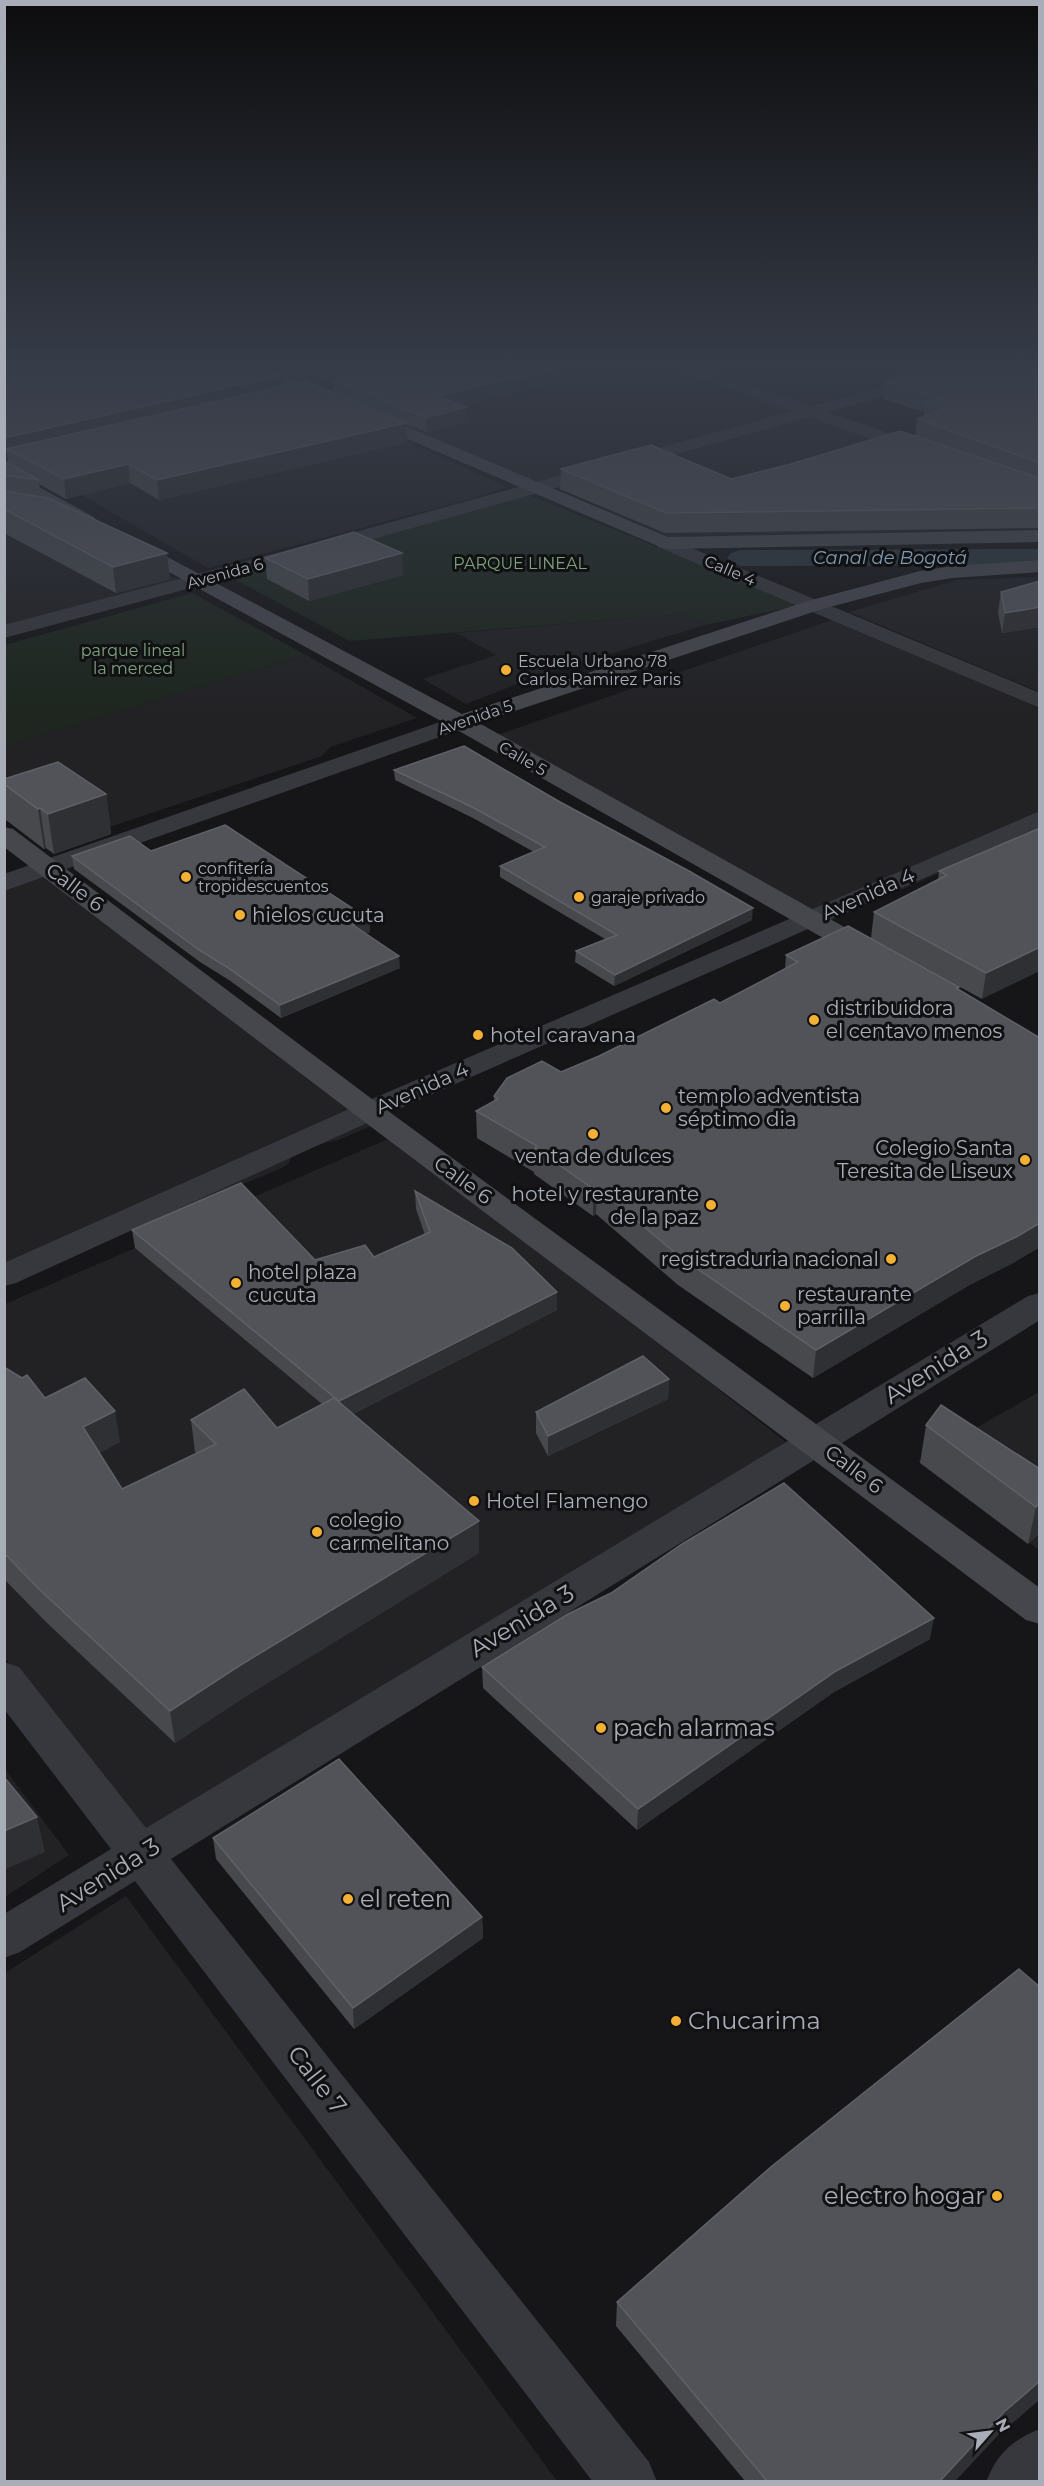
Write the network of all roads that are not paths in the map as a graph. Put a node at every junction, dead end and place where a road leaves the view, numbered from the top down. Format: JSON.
{"nodes":[{"id":1,"x":36,"y":484,"type":"edge"},
{"id":2,"x":527,"y":484,"type":"edge"},
{"id":3,"x":550,"y":484,"type":"edge"},
{"id":4,"x":536,"y":488,"type":"junction"},
{"id":5,"x":39,"y":513,"type":"edge"},
{"id":6,"x":86,"y":520,"type":"junction"},
{"id":7,"x":1040,"y":536,"type":"edge"},
{"id":8,"x":665,"y":543,"type":"junction"},
{"id":9,"x":1040,"y":566,"type":"edge"},
{"id":10,"x":199,"y":580,"type":"junction"},
{"id":11,"x":815,"y":605,"type":"junction"},
{"id":12,"x":4,"y":632,"type":"edge"},
{"id":13,"x":1040,"y":701,"type":"edge"},
{"id":14,"x":460,"y":722,"type":"junction"},
{"id":15,"x":1040,"y":818,"type":"edge"},
{"id":16,"x":4,"y":834,"type":"edge"},
{"id":17,"x":50,"y":867,"type":"junction"},
{"id":18,"x":4,"y":883,"type":"edge"},
{"id":19,"x":809,"y":920,"type":"junction"},
{"id":20,"x":893,"y":966,"type":"edge"},
{"id":21,"x":369,"y":1111,"type":"junction"},
{"id":22,"x":4,"y":1276,"type":"edge"},
{"id":23,"x":1040,"y":1304,"type":"edge"},
{"id":24,"x":816,"y":1441,"type":"junction"},
{"id":25,"x":1040,"y":1609,"type":"edge"},
{"id":26,"x":4,"y":1678,"type":"edge"},
{"id":27,"x":141,"y":1854,"type":"junction"},
{"id":28,"x":4,"y":1938,"type":"edge"},
{"id":29,"x":1040,"y":2457,"type":"edge"},
{"id":30,"x":629,"y":2481,"type":"edge"},
{"id":31,"x":1014,"y":2481,"type":"edge"}],
"edges":[{"from":1,"to":6,"type":"main road","name":"Calle 5"},
{"from":2,"to":4,"type":"main road","name":"Calle 4"},
{"from":3,"to":4,"type":"street","name":"Avenida 6"},
{"from":4,"to":8,"type":"main road","name":"Calle 4"},
{"from":4,"to":10,"type":"street","name":"Avenida 6"},
{"from":5,"to":6,"type":"main road"},
{"from":6,"to":10,"type":"main road","name":"Calle 5"},
{"from":7,"to":8,"type":"main road"},
{"from":8,"to":11,"type":"street","name":"Calle 4"},
{"from":9,"to":11,"type":"main road","name":"Avenida 5"},
{"from":10,"to":12,"type":"street","name":"Avenida 6"},
{"from":10,"to":14,"type":"main road","name":"Calle 5"},
{"from":11,"to":13,"type":"street","name":"Calle 4"},
{"from":11,"to":14,"type":"main road","name":"Avenida 5"},
{"from":14,"to":17,"type":"street","name":"Avenida 5"},
{"from":14,"to":19,"type":"main road","name":"Calle 5"},
{"from":15,"to":19,"type":"street","name":"Avenida 4"},
{"from":16,"to":17,"type":"main road","name":"Calle 6"},
{"from":17,"to":18,"type":"street","name":"Avenida 5"},
{"from":17,"to":21,"type":"main road","name":"Calle 6"},
{"from":19,"to":20,"type":"main road","name":"Calle 5"},
{"from":19,"to":21,"type":"street","name":"Avenida 4"},
{"from":21,"to":22,"type":"street","name":"Avenida 4"},
{"from":21,"to":24,"type":"main road","name":"Calle 6"},
{"from":23,"to":24,"type":"street","name":"Avenida 3"},
{"from":24,"to":25,"type":"main road","name":"Calle 6"},
{"from":24,"to":27,"type":"street","name":"Avenida 3"},
{"from":26,"to":27,"type":"street","name":"Calle 7"},
{"from":27,"to":28,"type":"street","name":"Avenida 3"},
{"from":27,"to":30,"type":"street","name":"Calle 7"},
{"from":29,"to":31,"type":"street"}]}
